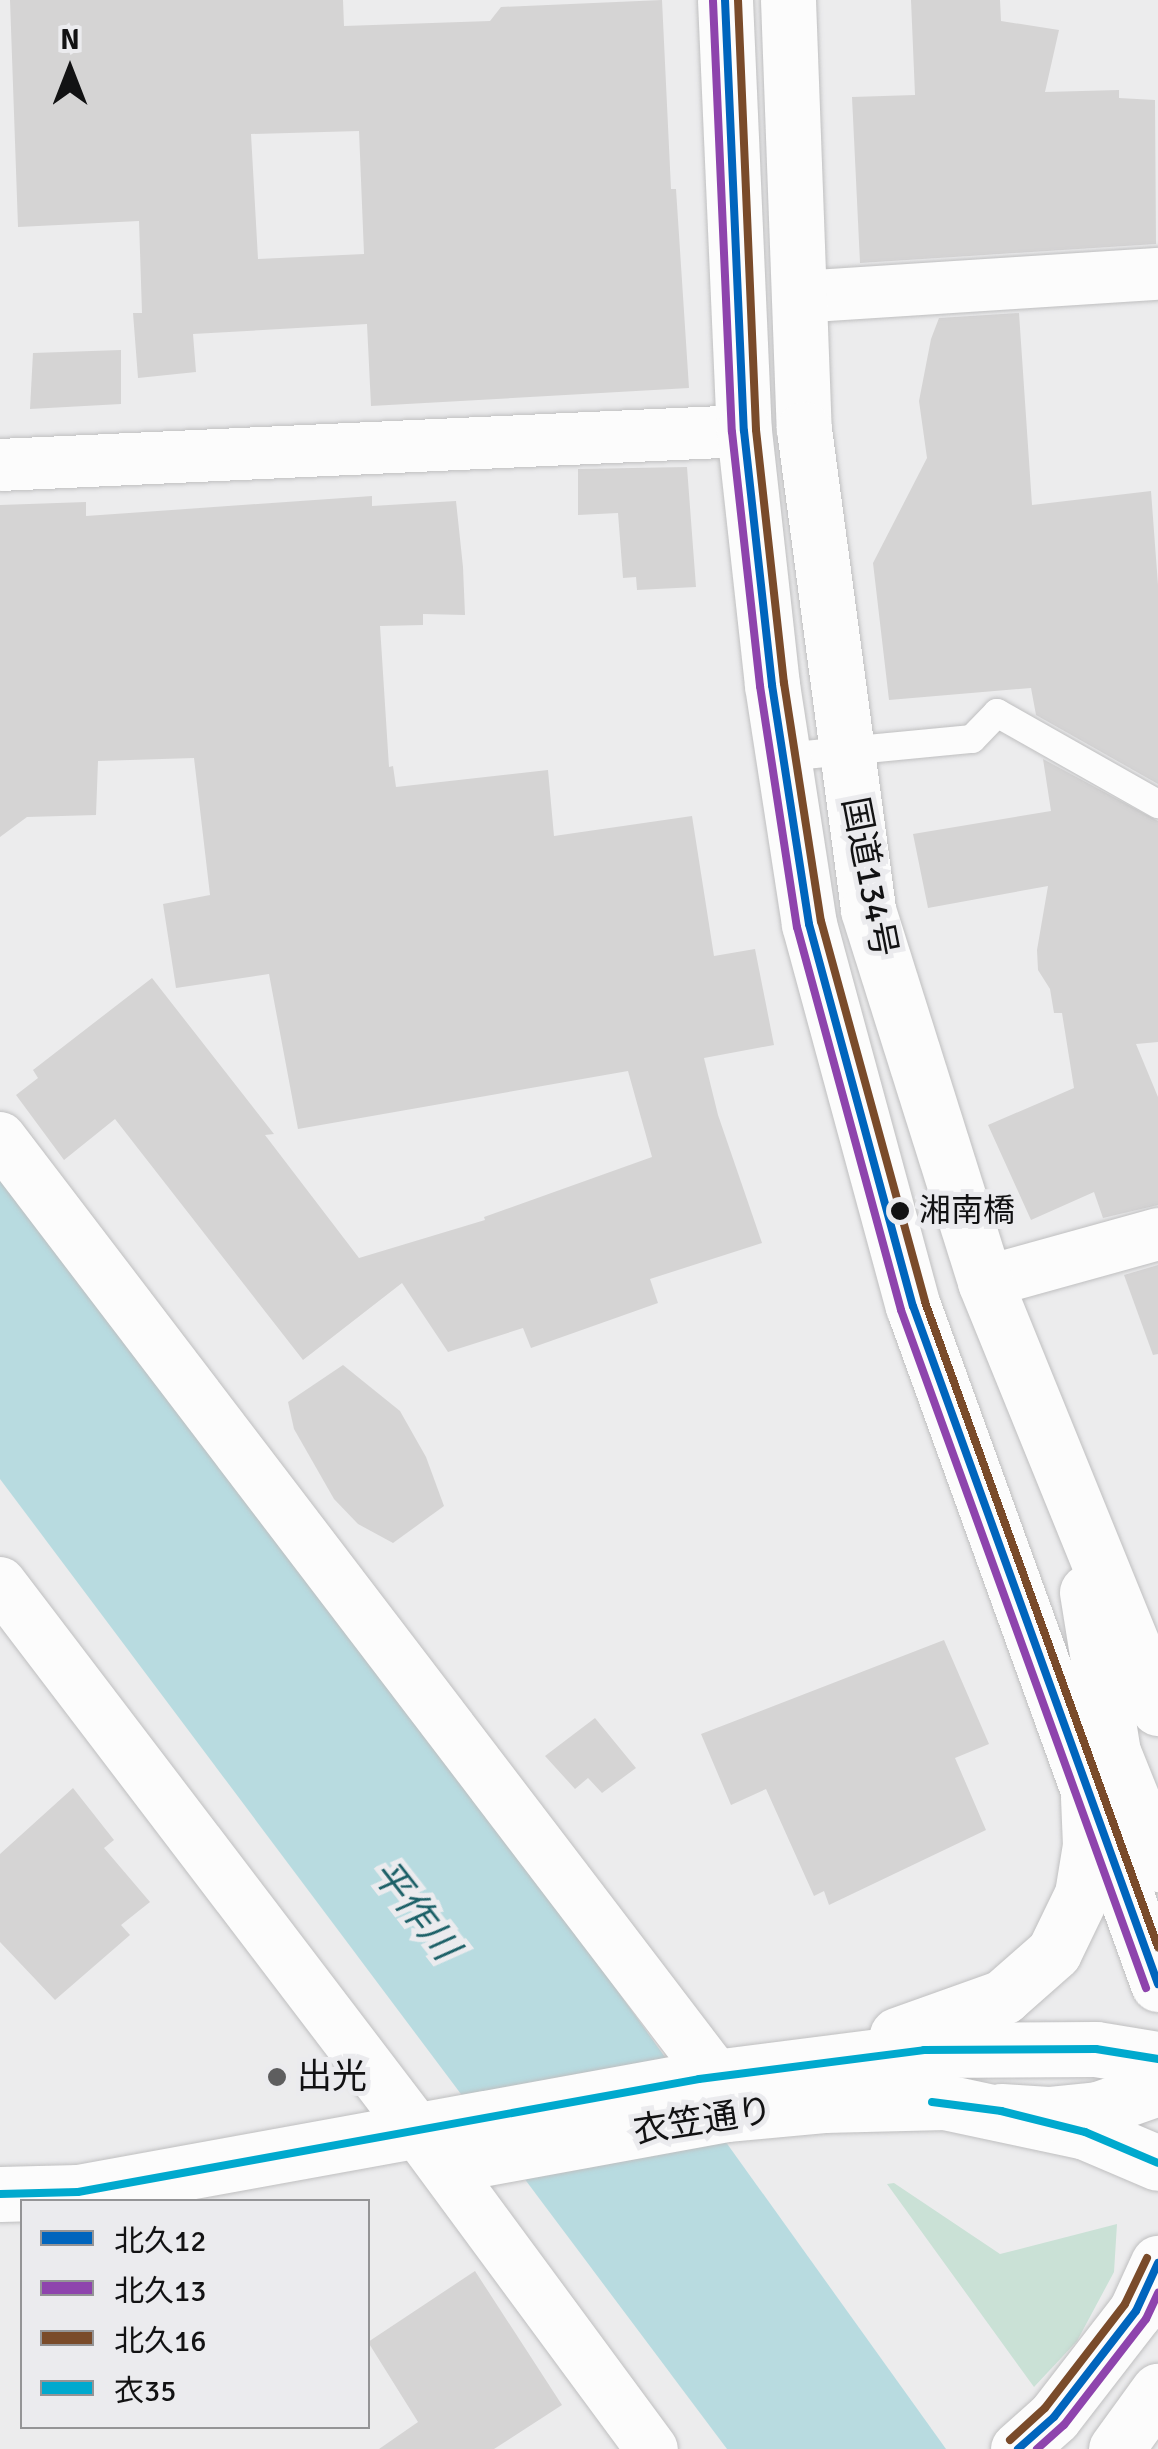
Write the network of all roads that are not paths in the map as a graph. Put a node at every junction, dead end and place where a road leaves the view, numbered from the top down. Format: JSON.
{"nodes":[{"id":1,"x":725,"y":0,"type":"edge"},
{"id":2,"x":788,"y":0,"type":"edge"},
{"id":3,"x":1158,"y":274,"type":"edge"},
{"id":4,"x":800,"y":297,"type":"junction"},
{"id":5,"x":744,"y":431,"type":"junction"},
{"id":6,"x":0,"y":465,"type":"edge"},
{"id":7,"x":846,"y":750,"type":"junction"},
{"id":8,"x":784,"y":757,"type":"junction"},
{"id":9,"x":1158,"y":804,"type":"edge"},
{"id":10,"x":0,"y":1138,"type":"edge"},
{"id":11,"x":1158,"y":1234,"type":"edge"},
{"id":12,"x":985,"y":1282,"type":"junction"},
{"id":13,"x":1072,"y":1506,"type":"junction"},
{"id":14,"x":0,"y":1582,"type":"edge"},
{"id":15,"x":1158,"y":1708,"type":"edge"},
{"id":16,"x":1158,"y":1780,"type":"edge"},
{"id":17,"x":1088,"y":1797,"type":"junction"},
{"id":18,"x":1158,"y":1864,"type":"edge"},
{"id":19,"x":1158,"y":1984,"type":"edge"},
{"id":20,"x":1158,"y":2059,"type":"edge"},
{"id":21,"x":1158,"y":2088,"type":"edge"},
{"id":22,"x":725,"y":2091,"type":"junction"},
{"id":23,"x":1001,"y":2111,"type":"junction"},
{"id":24,"x":441,"y":2147,"type":"junction"},
{"id":25,"x":1158,"y":2163,"type":"edge"},
{"id":26,"x":0,"y":2194,"type":"edge"},
{"id":27,"x":255,"y":2199,"type":"edge"},
{"id":28,"x":1158,"y":2264,"type":"edge"},
{"id":29,"x":1158,"y":2391,"type":"edge"},
{"id":30,"x":652,"y":2449,"type":"edge"},
{"id":31,"x":1018,"y":2449,"type":"edge"},
{"id":32,"x":1116,"y":2449,"type":"edge"}],
"edges":[{"from":1,"to":5,"type":"main road","name":"国道134号"},
{"from":2,"to":4,"type":"main road","name":"国道134号"},
{"from":3,"to":4,"type":"street"},
{"from":4,"to":7,"type":"main road","name":"国道134号"},
{"from":5,"to":6,"type":"street"},
{"from":5,"to":8,"type":"main road","name":"国道134号"},
{"from":7,"to":8,"type":"lane"},
{"from":7,"to":9,"type":"lane"},
{"from":7,"to":12,"type":"main road","name":"国道134号"},
{"from":8,"to":17,"type":"main road","name":"国道134号"},
{"from":10,"to":22,"type":"street"},
{"from":11,"to":12,"type":"street"},
{"from":12,"to":13,"type":"main road","name":"国道134号"},
{"from":13,"to":15,"type":"main road","name":"国道134号"},
{"from":13,"to":16,"type":"main road"},
{"from":13,"to":18,"type":"main road"},
{"from":14,"to":24,"type":"street"},
{"from":17,"to":19,"type":"main road","name":"国道134号"},
{"from":17,"to":22,"type":"main road","name":"衣笠通り"},
{"from":20,"to":22,"type":"main road","name":"衣笠通り"},
{"from":21,"to":23,"type":"main road"},
{"from":22,"to":23,"type":"main road","name":"衣笠通り"},
{"from":22,"to":24,"type":"main road","name":"衣笠通り"},
{"from":23,"to":25,"type":"main road","name":"衣笠通り"},
{"from":24,"to":26,"type":"main road","name":"衣笠通り"},
{"from":24,"to":27,"type":"main road","name":"衣笠通り"},
{"from":24,"to":30,"type":"street"},
{"from":28,"to":31,"type":"main road"},
{"from":29,"to":32,"type":"main road"}]}
